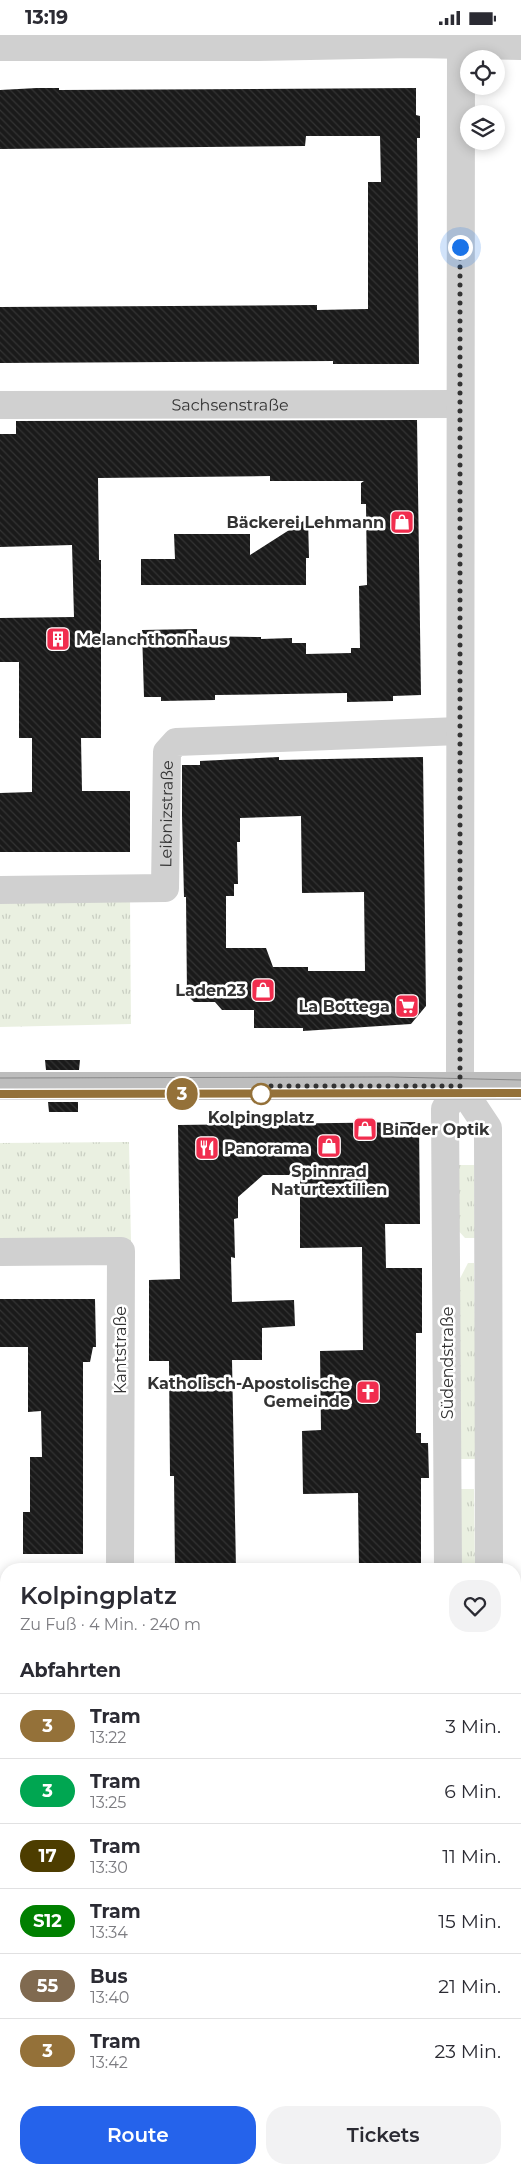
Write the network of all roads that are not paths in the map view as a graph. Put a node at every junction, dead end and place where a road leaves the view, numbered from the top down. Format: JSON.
{"nodes":[{"id":1,"x":461,"y":38,"type":"edge"},
{"id":2,"x":521,"y":46,"type":"edge"},
{"id":3,"x":0,"y":47,"type":"edge"},
{"id":4,"x":459,"y":404,"type":"junction"},
{"id":5,"x":0,"y":405,"type":"edge"},
{"id":6,"x":459,"y":731,"type":"junction"},
{"id":7,"x":0,"y":890,"type":"edge"},
{"id":8,"x":0,"y":1086,"type":"edge"},
{"id":9,"x":460,"y":1086,"type":"junction"},
{"id":10,"x":521,"y":1086,"type":"edge"},
{"id":11,"x":489,"y":1247,"type":"junction"},
{"id":12,"x":446,"y":1248,"type":"junction"},
{"id":13,"x":0,"y":1252,"type":"edge"},
{"id":14,"x":489,"y":1476,"type":"junction"},
{"id":15,"x":447,"y":1477,"type":"junction"},
{"id":16,"x":120,"y":1563,"type":"edge"},
{"id":17,"x":448,"y":1563,"type":"edge"},
{"id":18,"x":489,"y":1563,"type":"edge"}],
"edges":[{"from":1,"to":2,"type":"street"},
{"from":1,"to":3,"type":"street"},
{"from":1,"to":4,"type":"street"},
{"from":4,"to":5,"type":"street","name":"Sachsenstraße"},
{"from":4,"to":6,"type":"street"},
{"from":6,"to":7,"type":"street","name":"Leibnizstraße"},
{"from":6,"to":9,"type":"street"},
{"from":8,"to":9,"type":"main road"},
{"from":9,"to":10,"type":"main road"},
{"from":9,"to":11,"type":"street"},
{"from":9,"to":12,"type":"street","name":"Südendstraße"},
{"from":11,"to":12,"type":"street"},
{"from":11,"to":14,"type":"street"},
{"from":12,"to":15,"type":"street","name":"Südendstraße"},
{"from":13,"to":16,"type":"street","name":"Kantstraße"},
{"from":14,"to":15,"type":"street"},
{"from":14,"to":18,"type":"street"},
{"from":15,"to":17,"type":"street","name":"Südendstraße"}]}
